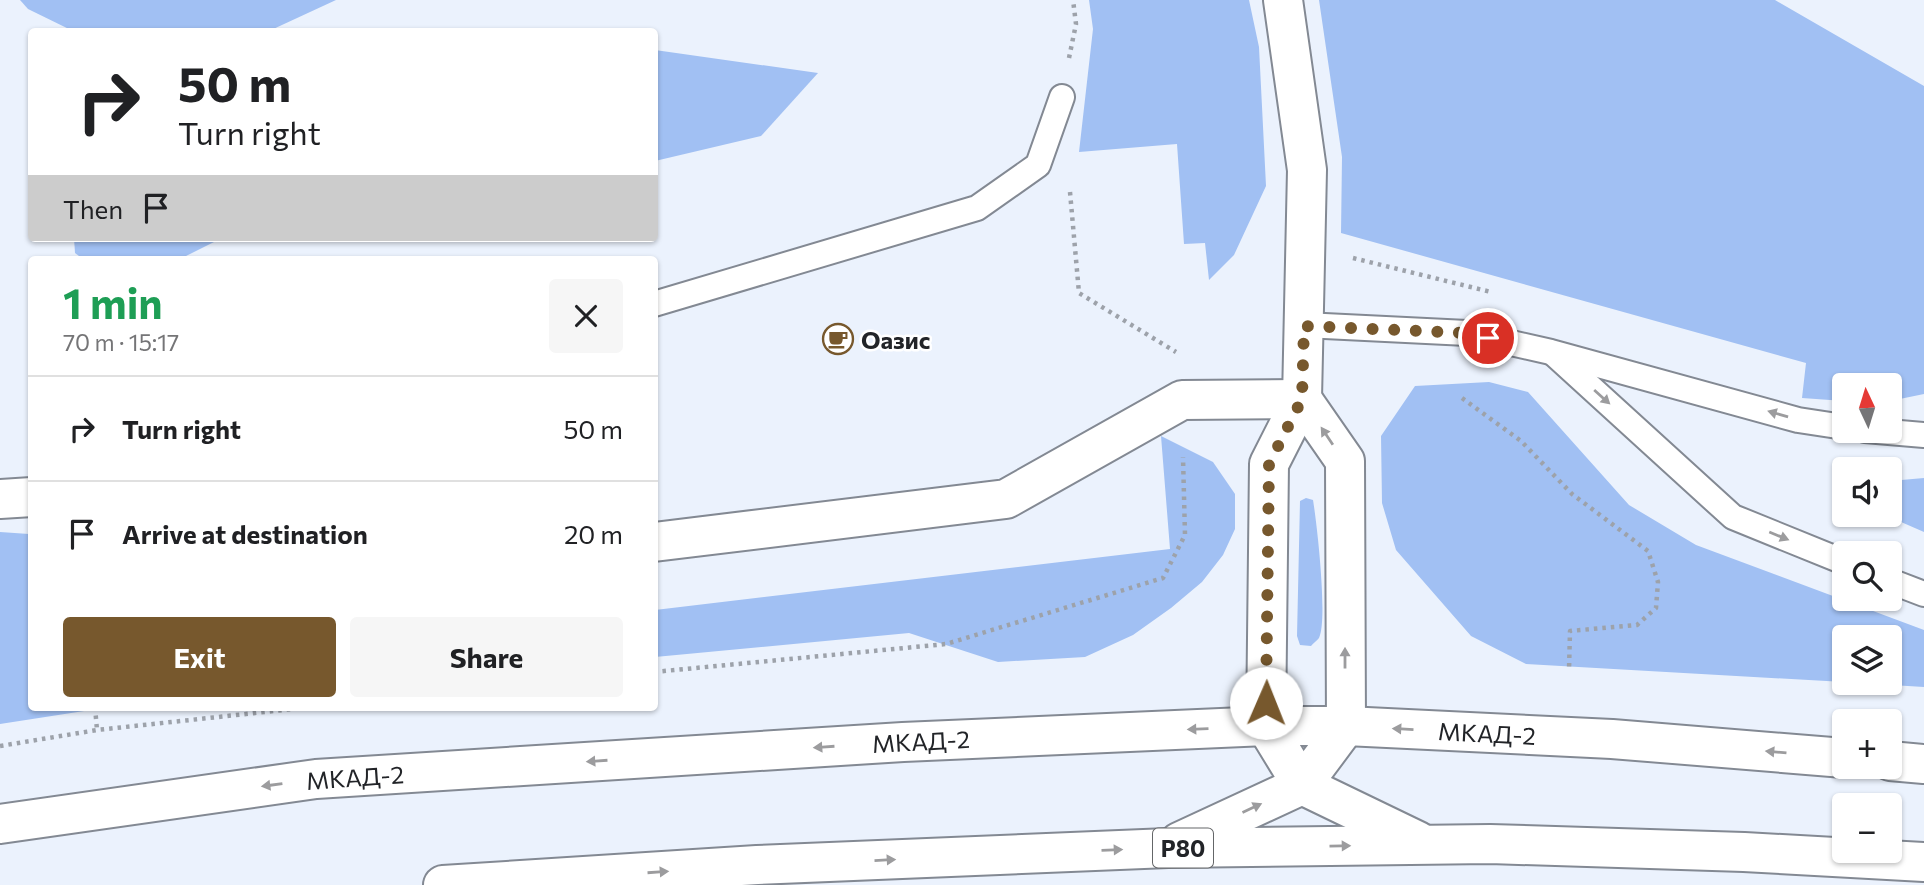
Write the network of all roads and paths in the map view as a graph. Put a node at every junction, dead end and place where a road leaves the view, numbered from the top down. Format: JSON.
{"nodes":[{"id":1,"x":1073,"y":0,"type":"edge"},
{"id":2,"x":1283,"y":0,"type":"edge"},
{"id":3,"x":1062,"y":97,"type":"joint"},
{"id":4,"x":1070,"y":188,"type":"dead end"},
{"id":5,"x":1347,"y":257,"type":"dead end"},
{"id":6,"x":1472,"y":287,"type":"dead end"},
{"id":7,"x":658,"y":303,"type":"edge"},
{"id":8,"x":1304,"y":326,"type":"junction"},
{"id":9,"x":1551,"y":352,"type":"junction"},
{"id":10,"x":1187,"y":359,"type":"dead end"},
{"id":11,"x":1462,"y":398,"type":"dead end"},
{"id":12,"x":1302,"y":399,"type":"junction"},
{"id":13,"x":1182,"y":400,"type":"junction"},
{"id":14,"x":1832,"y":425,"type":"edge"},
{"id":15,"x":1902,"y":433,"type":"edge"},
{"id":16,"x":1924,"y":435,"type":"edge"},
{"id":17,"x":28,"y":497,"type":"edge"},
{"id":18,"x":0,"y":499,"type":"edge"},
{"id":19,"x":658,"y":542,"type":"edge"},
{"id":20,"x":1832,"y":557,"type":"edge"},
{"id":21,"x":1902,"y":586,"type":"edge"},
{"id":22,"x":1924,"y":594,"type":"edge"},
{"id":23,"x":1569,"y":670,"type":"dead end"},
{"id":24,"x":658,"y":672,"type":"edge"},
{"id":25,"x":95,"y":711,"type":"edge"},
{"id":26,"x":274,"y":711,"type":"edge"},
{"id":27,"x":1266,"y":726,"type":"junction"},
{"id":28,"x":1346,"y":726,"type":"junction"},
{"id":29,"x":97,"y":730,"type":"junction"},
{"id":30,"x":0,"y":746,"type":"edge"},
{"id":31,"x":1832,"y":757,"type":"edge"},
{"id":32,"x":1902,"y":762,"type":"edge"},
{"id":33,"x":1924,"y":764,"type":"edge"},
{"id":34,"x":1302,"y":785,"type":"junction"},
{"id":35,"x":0,"y":824,"type":"edge"},
{"id":36,"x":1425,"y":845,"type":"junction"},
{"id":37,"x":1168,"y":848,"type":"junction"},
{"id":38,"x":1924,"y":862,"type":"edge"},
{"id":39,"x":443,"y":885,"type":"edge"}],
"edges":[{"from":1,"to":3,"type":"path"},
{"from":2,"to":8,"type":"main road"},
{"from":3,"to":7,"type":"lane"},
{"from":4,"to":10,"type":"path"},
{"from":5,"to":6,"type":"path"},
{"from":8,"to":9,"type":"lane"},
{"from":8,"to":12,"type":"main road"},
{"from":14,"to":9,"type":"lane","one_way":true},
{"from":9,"to":20,"type":"lane","one_way":true},
{"from":11,"to":23,"type":"path"},
{"from":12,"to":13,"type":"main road"},
{"from":12,"to":27,"type":"main road"},
{"from":28,"to":12,"type":"main road","one_way":true},
{"from":13,"to":19,"type":"main road"},
{"from":13,"to":24,"type":"path"},
{"from":15,"to":16,"type":"lane"},
{"from":17,"to":18,"type":"main road"},
{"from":21,"to":22,"type":"lane"},
{"from":25,"to":29,"type":"path"},
{"from":26,"to":29,"type":"path"},
{"from":27,"to":28,"type":"main road","name":"МКАД-2"},
{"from":27,"to":34,"type":"main road"},
{"from":27,"to":35,"type":"main road","name":"МКАД-2","one_way":true},
{"from":31,"to":28,"type":"main road","name":"МКАД-2","one_way":true},
{"from":28,"to":34,"type":"main road"},
{"from":29,"to":30,"type":"path"},
{"from":32,"to":33,"type":"main road"},
{"from":34,"to":36,"type":"main road"},
{"from":37,"to":34,"type":"main road","one_way":true},
{"from":37,"to":36,"type":"main road","number":"Р80","one_way":true},
{"from":36,"to":38,"type":"main road","number":"Р80"},
{"from":39,"to":37,"type":"main road","number":"Р80","one_way":true}]}
